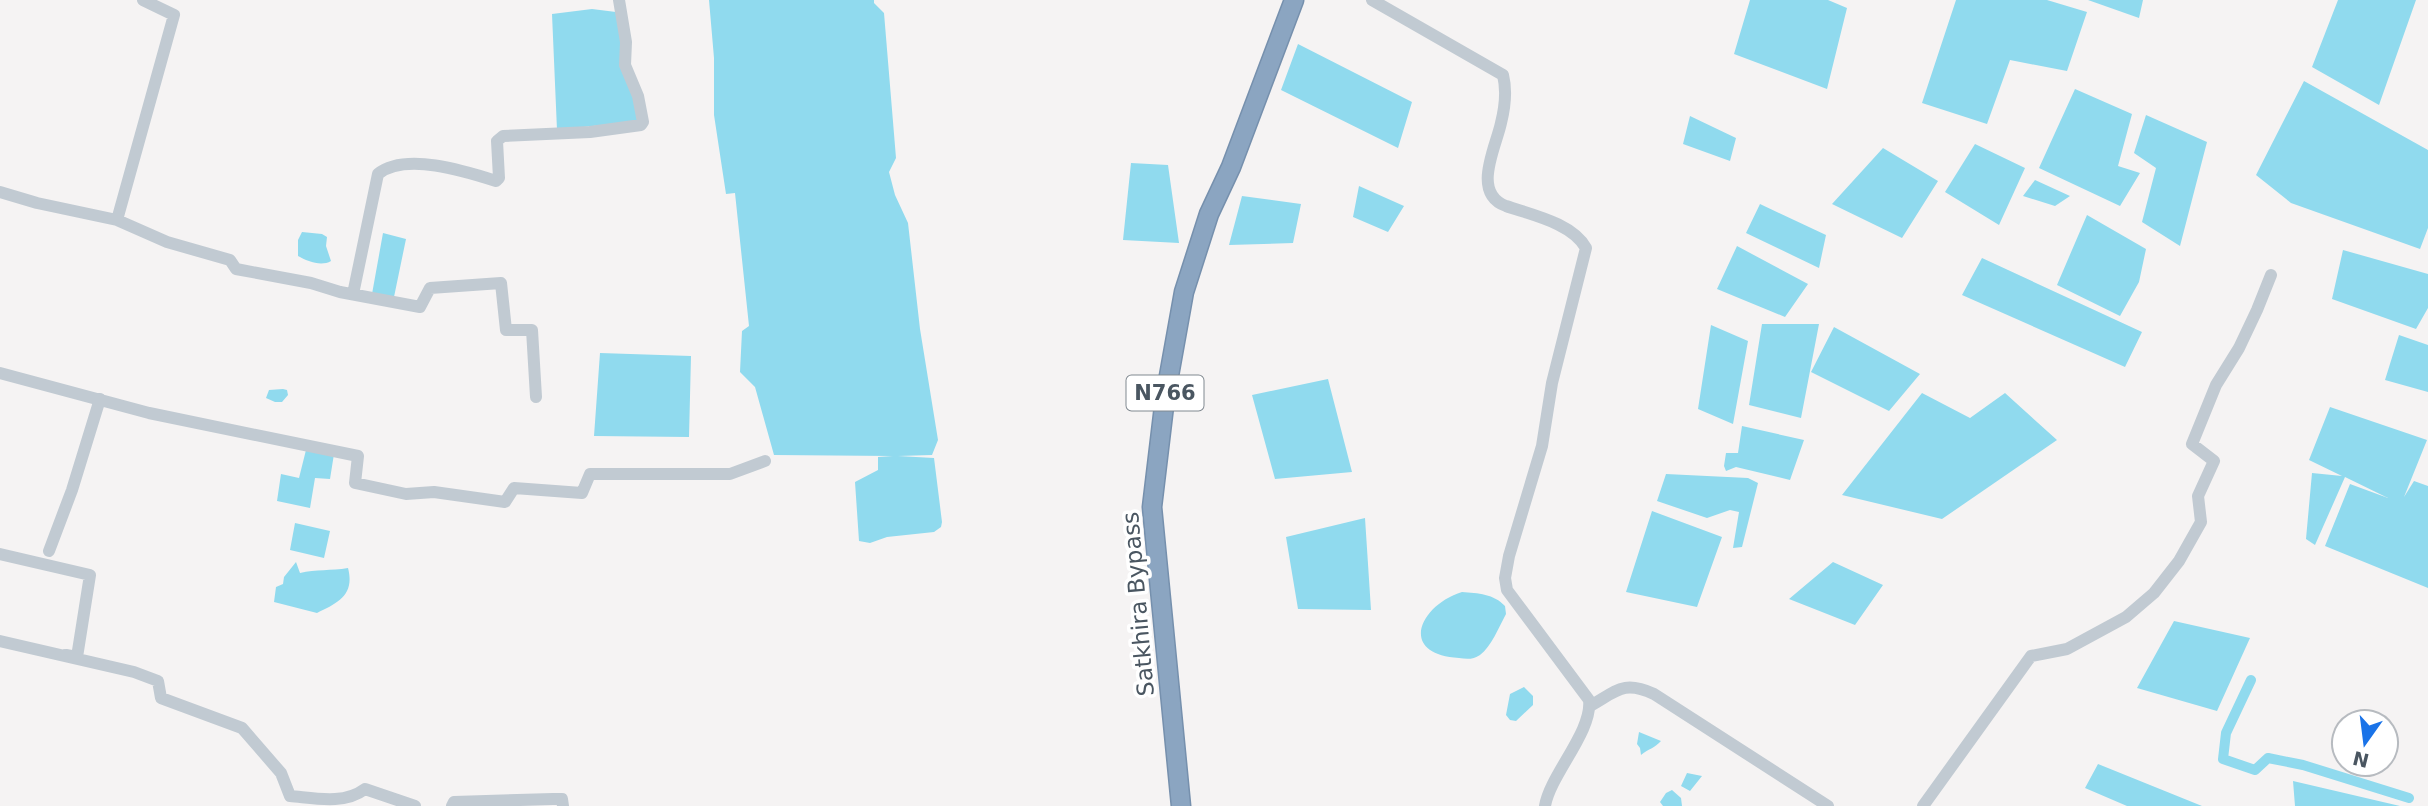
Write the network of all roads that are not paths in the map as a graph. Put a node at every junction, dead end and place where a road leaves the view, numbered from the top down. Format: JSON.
{"nodes":[{"id":1,"x":142,"y":0,"type":"edge"},
{"id":2,"x":619,"y":0,"type":"edge"},
{"id":3,"x":1294,"y":0,"type":"edge"},
{"id":4,"x":1372,"y":0,"type":"edge"},
{"id":5,"x":0,"y":191,"type":"edge"},
{"id":6,"x":117,"y":220,"type":"junction"},
{"id":7,"x":2270,"y":275,"type":"dead end"},
{"id":8,"x":353,"y":294,"type":"junction"},
{"id":9,"x":0,"y":373,"type":"edge"},
{"id":10,"x":536,"y":397,"type":"dead end"},
{"id":11,"x":100,"y":399,"type":"junction"},
{"id":12,"x":765,"y":461,"type":"dead end"},
{"id":13,"x":49,"y":551,"type":"dead end"},
{"id":14,"x":0,"y":554,"type":"edge"},
{"id":15,"x":0,"y":641,"type":"edge"},
{"id":16,"x":59,"y":654,"type":"junction"},
{"id":17,"x":1590,"y":706,"type":"junction"},
{"id":18,"x":286,"y":801,"type":"edge"},
{"id":19,"x":344,"y":802,"type":"edge"},
{"id":20,"x":415,"y":806,"type":"edge"},
{"id":21,"x":452,"y":806,"type":"edge"},
{"id":22,"x":563,"y":806,"type":"edge"},
{"id":23,"x":1181,"y":806,"type":"edge"},
{"id":24,"x":1545,"y":806,"type":"edge"},
{"id":25,"x":1828,"y":806,"type":"edge"},
{"id":26,"x":1923,"y":806,"type":"edge"}],
"edges":[{"from":1,"to":6,"type":"street"},
{"from":2,"to":8,"type":"street"},
{"from":3,"to":23,"type":"highway","name":"Satkhira Bypass","number":"N766"},
{"from":4,"to":17,"type":"street"},
{"from":5,"to":6,"type":"street"},
{"from":6,"to":8,"type":"street"},
{"from":7,"to":26,"type":"street"},
{"from":8,"to":10,"type":"street"},
{"from":9,"to":11,"type":"street"},
{"from":11,"to":12,"type":"street"},
{"from":11,"to":13,"type":"street"},
{"from":14,"to":16,"type":"street"},
{"from":15,"to":16,"type":"street"},
{"from":16,"to":18,"type":"street"},
{"from":17,"to":24,"type":"street"},
{"from":17,"to":25,"type":"street"},
{"from":18,"to":19,"type":"street"},
{"from":19,"to":20,"type":"street"},
{"from":21,"to":22,"type":"street"}]}
